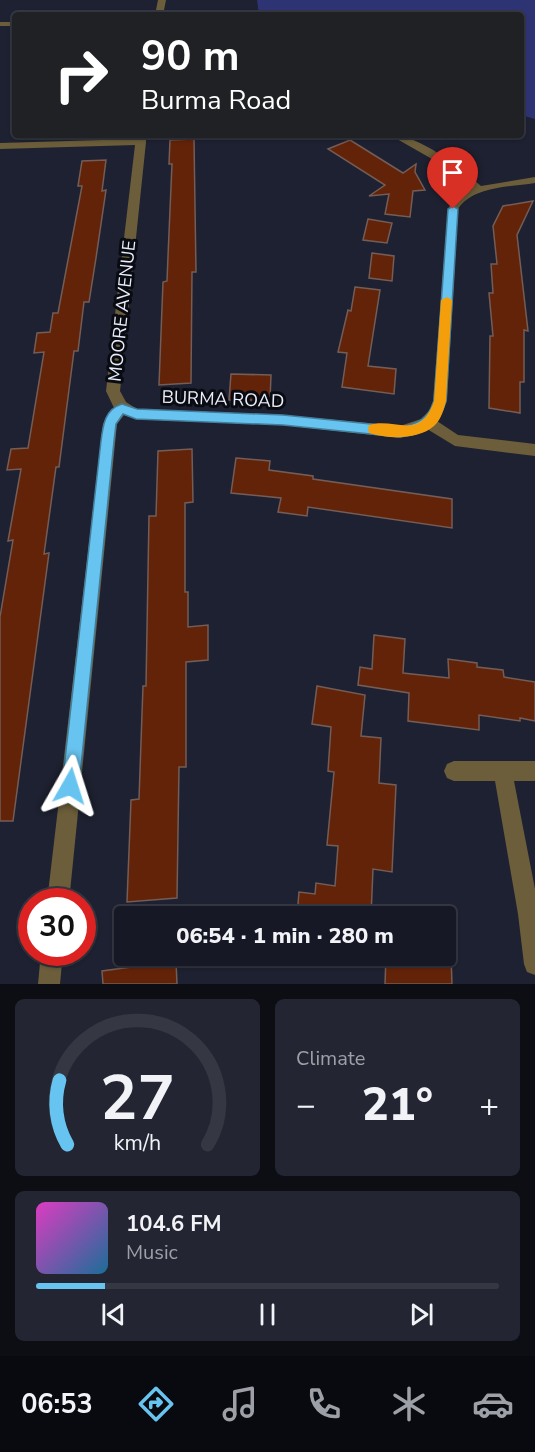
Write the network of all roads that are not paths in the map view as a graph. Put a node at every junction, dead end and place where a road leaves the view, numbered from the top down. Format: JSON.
{"nodes":[{"id":1,"x":400,"y":138,"type":"edge"},
{"id":2,"x":141,"y":139,"type":"edge"},
{"id":3,"x":0,"y":146,"type":"edge"},
{"id":4,"x":535,"y":180,"type":"edge"},
{"id":5,"x":480,"y":190,"type":"junction"},
{"id":6,"x":122,"y":408,"type":"junction"},
{"id":7,"x":429,"y":423,"type":"junction"},
{"id":8,"x":535,"y":450,"type":"edge"},
{"id":9,"x":454,"y":771,"type":"dead end"},
{"id":10,"x":503,"y":771,"type":"junction"},
{"id":11,"x":535,"y":771,"type":"edge"},
{"id":12,"x":60,"y":888,"type":"edge"},
{"id":13,"x":535,"y":964,"type":"edge"},
{"id":14,"x":51,"y":966,"type":"edge"},
{"id":15,"x":49,"y":984,"type":"edge"}],
"edges":[{"from":1,"to":5,"type":"street"},
{"from":2,"to":3,"type":"street","name":"MOORE AVENUE"},
{"from":2,"to":6,"type":"street","name":"MOORE AVENUE"},
{"from":4,"to":5,"type":"street"},
{"from":5,"to":7,"type":"street"},
{"from":6,"to":7,"type":"street","name":"BURMA ROAD"},
{"from":6,"to":12,"type":"street","name":"MOORE AVENUE"},
{"from":7,"to":8,"type":"street"},
{"from":9,"to":10,"type":"street"},
{"from":10,"to":11,"type":"street"},
{"from":10,"to":13,"type":"street"},
{"from":14,"to":15,"type":"street"}]}
